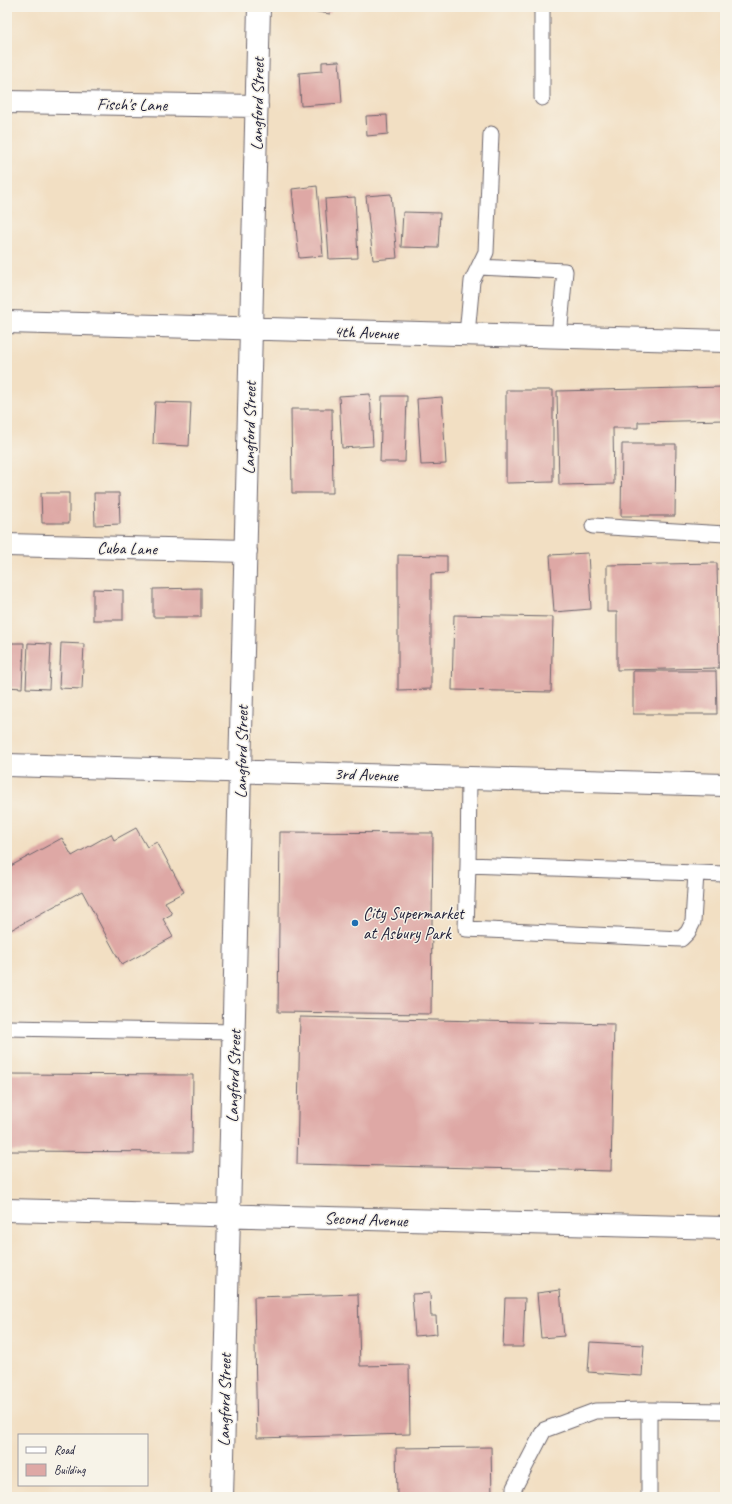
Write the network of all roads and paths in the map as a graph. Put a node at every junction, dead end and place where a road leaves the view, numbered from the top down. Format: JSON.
{"nodes":[{"id":1,"x":259,"y":7,"type":"edge"},
{"id":2,"x":542,"y":7,"type":"edge"},
{"id":3,"x":542,"y":98,"type":"dead end"},
{"id":4,"x":7,"y":102,"type":"edge"},
{"id":5,"x":257,"y":106,"type":"junction"},
{"id":6,"x":491,"y":134,"type":"dead end"},
{"id":7,"x":479,"y":267,"type":"junction"},
{"id":8,"x":7,"y":322,"type":"edge"},
{"id":9,"x":251,"y":328,"type":"junction"},
{"id":10,"x":467,"y":334,"type":"junction"},
{"id":11,"x":559,"y":337,"type":"junction"},
{"id":12,"x":725,"y":341,"type":"edge"},
{"id":13,"x":593,"y":526,"type":"dead end"},
{"id":14,"x":725,"y":534,"type":"edge"},
{"id":15,"x":7,"y":545,"type":"edge"},
{"id":16,"x":246,"y":551,"type":"junction"},
{"id":17,"x":7,"y":765,"type":"edge"},
{"id":18,"x":241,"y":771,"type":"junction"},
{"id":19,"x":469,"y":777,"type":"junction"},
{"id":20,"x":725,"y":784,"type":"edge"},
{"id":21,"x":468,"y":865,"type":"junction"},
{"id":22,"x":696,"y":873,"type":"junction"},
{"id":23,"x":725,"y":874,"type":"edge"},
{"id":24,"x":7,"y":1028,"type":"edge"},
{"id":25,"x":234,"y":1032,"type":"junction"},
{"id":26,"x":7,"y":1210,"type":"edge"},
{"id":27,"x":229,"y":1215,"type":"junction"},
{"id":28,"x":725,"y":1228,"type":"edge"},
{"id":29,"x":649,"y":1410,"type":"junction"},
{"id":30,"x":725,"y":1411,"type":"edge"},
{"id":31,"x":519,"y":1479,"type":"junction"},
{"id":32,"x":222,"y":1497,"type":"edge"},
{"id":33,"x":514,"y":1497,"type":"edge"},
{"id":34,"x":525,"y":1497,"type":"edge"},
{"id":35,"x":649,"y":1497,"type":"edge"}],
"edges":[{"from":1,"to":5,"type":"street","name":"Langford Street"},
{"from":2,"to":3,"type":"lane"},
{"from":4,"to":5,"type":"street","name":"Fisch's Lane"},
{"from":5,"to":9,"type":"street","name":"Langford Street"},
{"from":6,"to":7,"type":"lane"},
{"from":7,"to":10,"type":"lane"},
{"from":7,"to":11,"type":"lane"},
{"from":8,"to":9,"type":"street","name":"4th Avenue"},
{"from":9,"to":10,"type":"street","name":"4th Avenue"},
{"from":9,"to":16,"type":"street","name":"Langford Street"},
{"from":10,"to":11,"type":"street","name":"4th Avenue"},
{"from":11,"to":12,"type":"street","name":"4th Avenue"},
{"from":13,"to":14,"type":"lane"},
{"from":15,"to":16,"type":"street","name":"Cuba Lane"},
{"from":16,"to":18,"type":"street","name":"Langford Street"},
{"from":17,"to":18,"type":"street","name":"3rd Avenue"},
{"from":18,"to":19,"type":"street","name":"3rd Avenue"},
{"from":18,"to":25,"type":"street","name":"Langford Street"},
{"from":19,"to":20,"type":"street","name":"3rd Avenue"},
{"from":19,"to":21,"type":"lane"},
{"from":21,"to":22,"type":"lane"},
{"from":21,"to":22,"type":"lane"},
{"from":22,"to":23,"type":"lane"},
{"from":24,"to":25,"type":"lane"},
{"from":25,"to":27,"type":"street","name":"Langford Street"},
{"from":26,"to":27,"type":"street","name":"Second Avenue"},
{"from":27,"to":28,"type":"street","name":"Second Avenue"},
{"from":27,"to":32,"type":"street","name":"Langford Street"},
{"from":29,"to":30,"type":"lane"},
{"from":29,"to":31,"type":"lane"},
{"from":29,"to":35,"type":"lane"},
{"from":31,"to":33,"type":"lane"},
{"from":31,"to":34,"type":"lane"}]}
